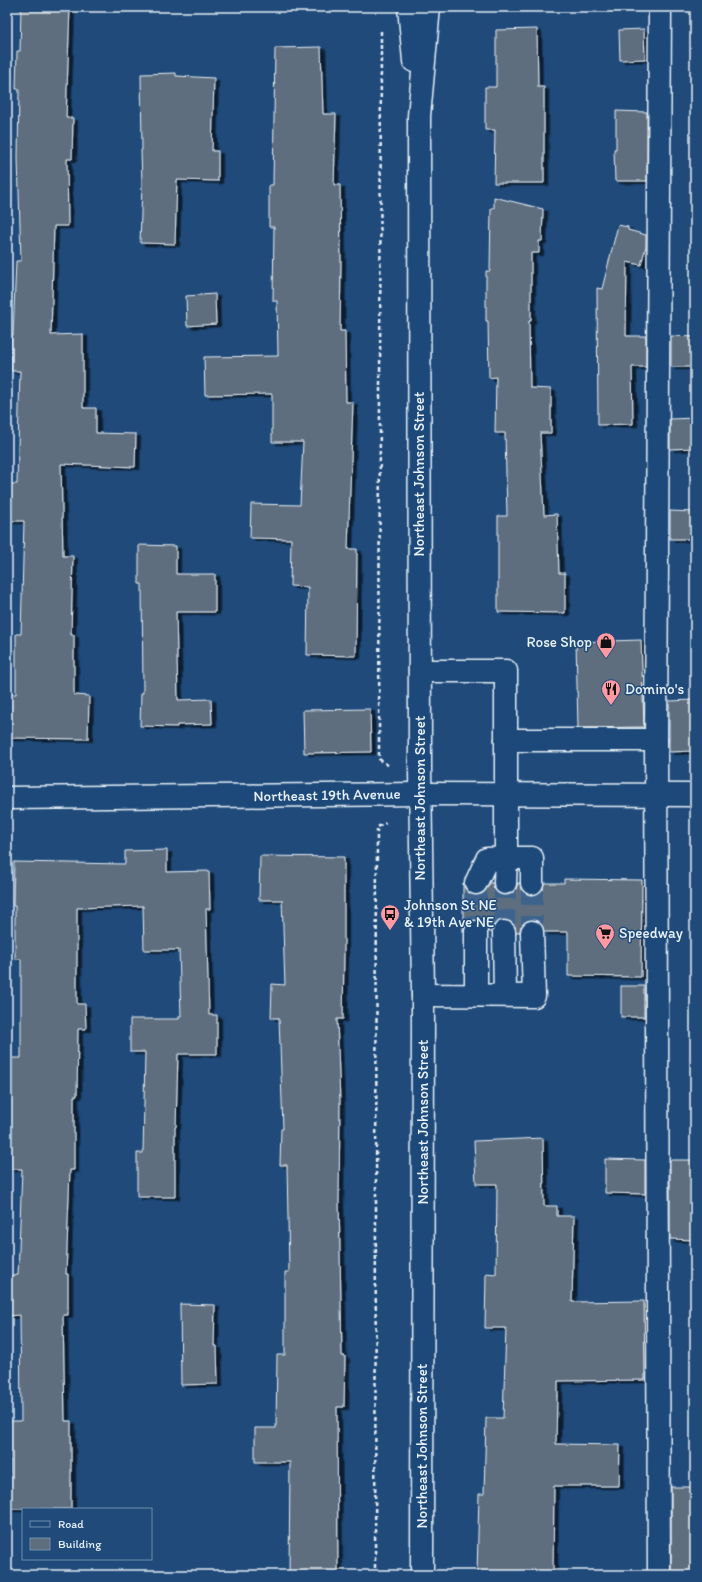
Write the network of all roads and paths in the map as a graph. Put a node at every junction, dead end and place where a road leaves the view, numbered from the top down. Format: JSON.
{"nodes":[{"id":1,"x":409,"y":7,"type":"edge"},
{"id":2,"x":429,"y":7,"type":"edge"},
{"id":3,"x":660,"y":7,"type":"edge"},
{"id":4,"x":381,"y":31,"type":"dead end"},
{"id":5,"x":419,"y":116,"type":"junction"},
{"id":6,"x":420,"y":671,"type":"junction"},
{"id":7,"x":506,"y":740,"type":"junction"},
{"id":8,"x":656,"y":740,"type":"junction"},
{"id":9,"x":392,"y":768,"type":"dead end"},
{"id":10,"x":420,"y":794,"type":"junction"},
{"id":11,"x":505,"y":794,"type":"junction"},
{"id":12,"x":656,"y":795,"type":"junction"},
{"id":13,"x":695,"y":795,"type":"edge"},
{"id":14,"x":7,"y":798,"type":"edge"},
{"id":15,"x":389,"y":821,"type":"dead end"},
{"id":16,"x":506,"y":858,"type":"junction"},
{"id":17,"x":476,"y":883,"type":"tunnel mouth"},
{"id":18,"x":505,"y":883,"type":"tunnel mouth"},
{"id":19,"x":532,"y":883,"type":"tunnel mouth"},
{"id":20,"x":476,"y":932,"type":"tunnel mouth"},
{"id":21,"x":504,"y":932,"type":"tunnel mouth"},
{"id":22,"x":532,"y":932,"type":"tunnel mouth"},
{"id":23,"x":423,"y":995,"type":"junction"},
{"id":24,"x":476,"y":995,"type":"junction"},
{"id":25,"x":505,"y":995,"type":"junction"},
{"id":26,"x":375,"y":1575,"type":"edge"},
{"id":27,"x":422,"y":1575,"type":"edge"},
{"id":28,"x":659,"y":1575,"type":"edge"}],
"edges":[{"from":1,"to":5,"type":"main road","name":"Northeast Johnson Street"},
{"from":2,"to":5,"type":"main road","name":"Northeast Johnson Street"},
{"from":3,"to":8,"type":"main road"},
{"from":4,"to":9,"type":"path"},
{"from":5,"to":6,"type":"main road","name":"Northeast Johnson Street"},
{"from":6,"to":7,"type":"main road"},
{"from":6,"to":10,"type":"main road","name":"Northeast Johnson Street"},
{"from":7,"to":8,"type":"main road"},
{"from":7,"to":11,"type":"main road"},
{"from":8,"to":12,"type":"main road"},
{"from":10,"to":11,"type":"main road","name":"Northeast 19th Avenue"},
{"from":10,"to":14,"type":"main road","name":"Northeast 19th Avenue"},
{"from":10,"to":23,"type":"main road","name":"Northeast Johnson Street"},
{"from":11,"to":12,"type":"main road","name":"Northeast 19th Avenue"},
{"from":11,"to":16,"type":"main road"},
{"from":12,"to":13,"type":"main road","name":"Northeast 19th Avenue"},
{"from":12,"to":28,"type":"main road"},
{"from":15,"to":26,"type":"path"},
{"from":16,"to":17,"type":"main road"},
{"from":16,"to":18,"type":"main road"},
{"from":16,"to":19,"type":"main road"},
{"from":20,"to":24,"type":"main road"},
{"from":21,"to":25,"type":"main road"},
{"from":22,"to":25,"type":"main road"},
{"from":23,"to":24,"type":"main road"},
{"from":23,"to":27,"type":"main road","name":"Northeast Johnson Street"},
{"from":24,"to":25,"type":"main road"}]}
